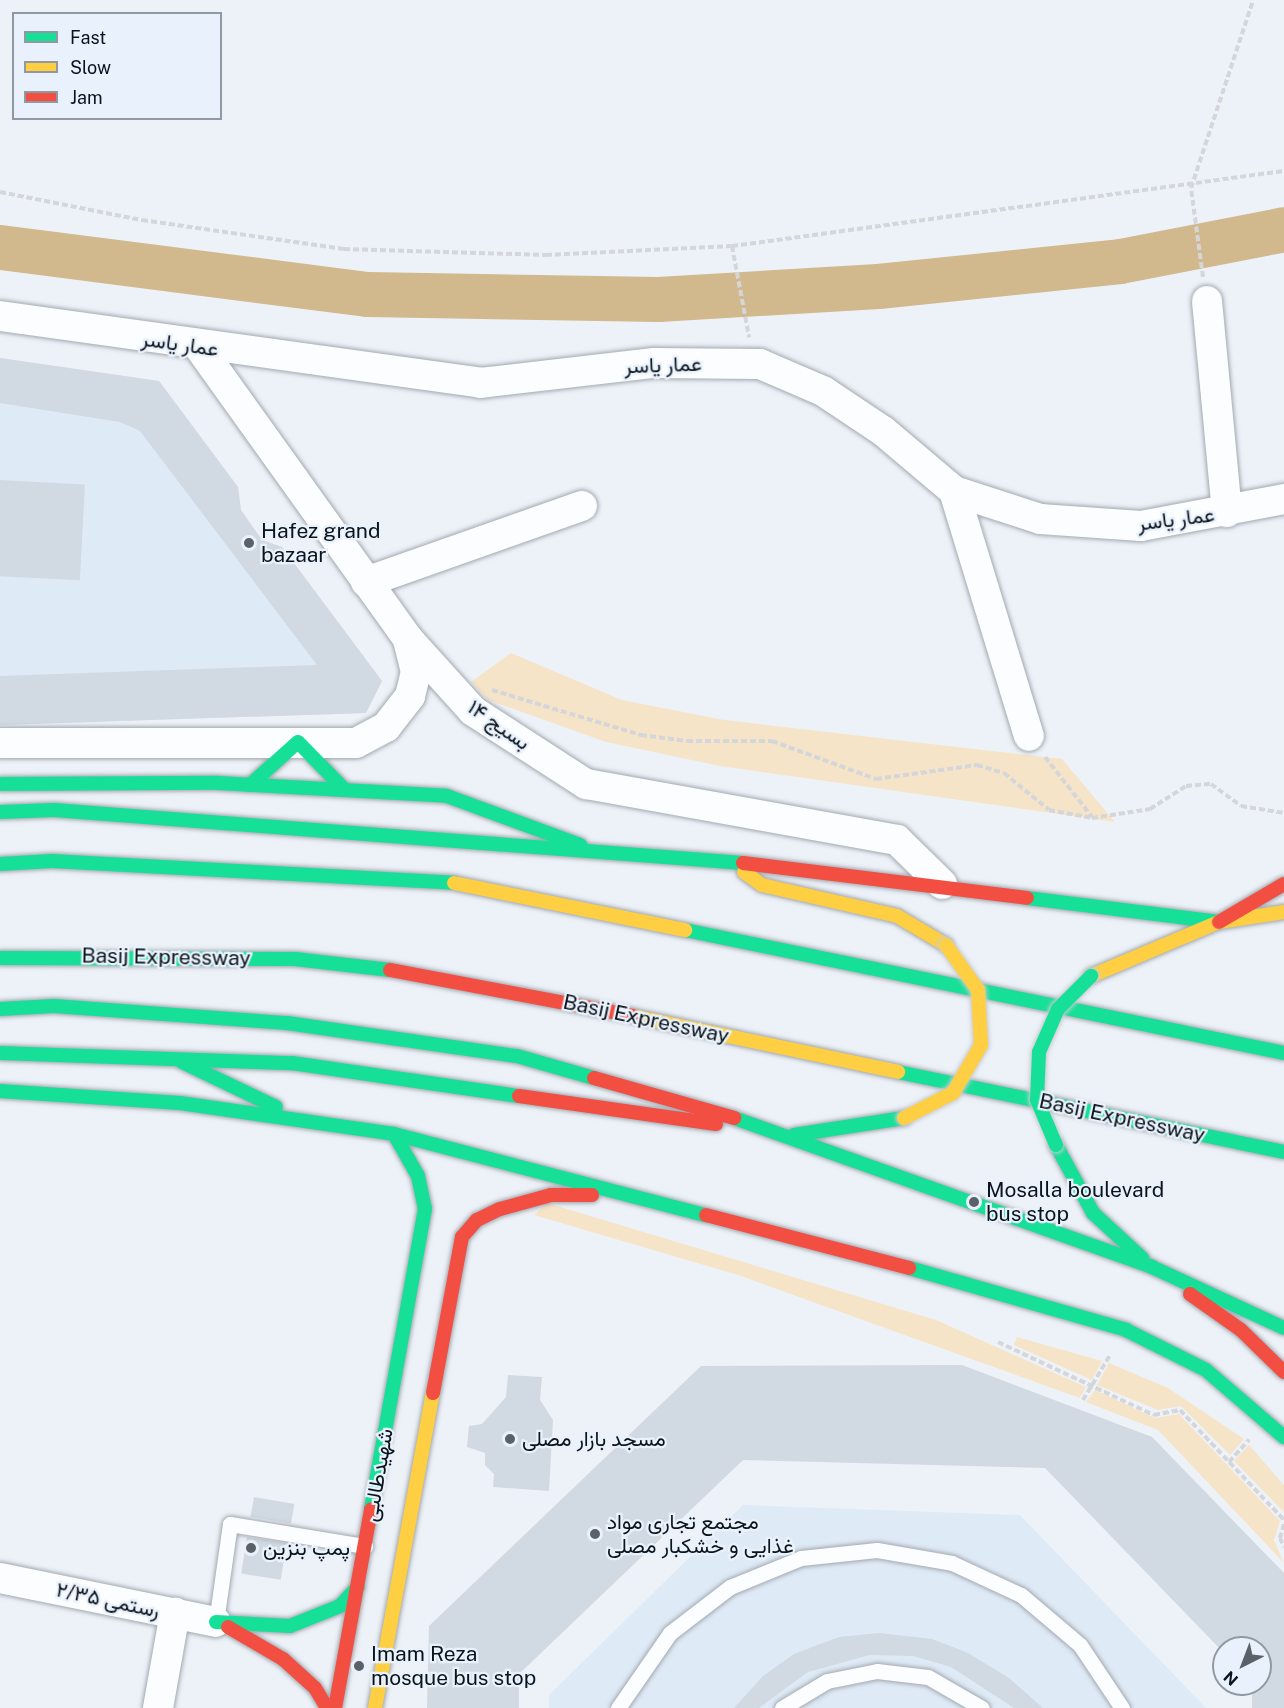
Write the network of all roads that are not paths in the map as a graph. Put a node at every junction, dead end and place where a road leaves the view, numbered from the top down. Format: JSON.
{"nodes":[{"id":1,"x":1207,"y":301,"type":"dead end"},
{"id":2,"x":0,"y":316,"type":"edge"},
{"id":3,"x":199,"y":347,"type":"junction"},
{"id":4,"x":954,"y":491,"type":"junction"},
{"id":5,"x":1284,"y":499,"type":"edge"},
{"id":6,"x":582,"y":506,"type":"dead end"},
{"id":7,"x":1227,"y":512,"type":"junction"},
{"id":8,"x":366,"y":582,"type":"junction"},
{"id":9,"x":408,"y":639,"type":"junction"},
{"id":10,"x":1029,"y":736,"type":"road end"},
{"id":11,"x":298,"y":742,"type":"junction"},
{"id":12,"x":0,"y":743,"type":"edge"},
{"id":13,"x":0,"y":784,"type":"edge"},
{"id":14,"x":250,"y":785,"type":"junction"},
{"id":15,"x":345,"y":790,"type":"junction"},
{"id":16,"x":0,"y":812,"type":"edge"},
{"id":17,"x":594,"y":851,"type":"junction"},
{"id":18,"x":729,"y":861,"type":"junction"},
{"id":19,"x":0,"y":864,"type":"edge"},
{"id":20,"x":942,"y":884,"type":"junction"},
{"id":21,"x":1284,"y":884,"type":"edge"},
{"id":22,"x":1284,"y":912,"type":"edge"},
{"id":23,"x":1220,"y":922,"type":"junction"},
{"id":24,"x":0,"y":958,"type":"edge"},
{"id":25,"x":0,"y":1008,"type":"edge"},
{"id":26,"x":0,"y":1053,"type":"edge"},
{"id":27,"x":1284,"y":1053,"type":"edge"},
{"id":28,"x":167,"y":1055,"type":"junction"},
{"id":29,"x":33,"y":1070,"type":"dead end"},
{"id":30,"x":0,"y":1091,"type":"edge"},
{"id":31,"x":304,"y":1121,"type":"junction"},
{"id":32,"x":394,"y":1134,"type":"junction"},
{"id":33,"x":792,"y":1135,"type":"junction"},
{"id":34,"x":1284,"y":1152,"type":"edge"},
{"id":35,"x":639,"y":1195,"type":"junction"},
{"id":36,"x":421,"y":1242,"type":"junction"},
{"id":37,"x":456,"y":1254,"type":"junction"},
{"id":38,"x":1152,"y":1268,"type":"junction"},
{"id":39,"x":1284,"y":1328,"type":"edge"},
{"id":40,"x":1284,"y":1372,"type":"edge"},
{"id":41,"x":1284,"y":1437,"type":"edge"},
{"id":42,"x":365,"y":1546,"type":"junction"},
{"id":43,"x":0,"y":1578,"type":"edge"},
{"id":44,"x":358,"y":1587,"type":"junction"},
{"id":45,"x":175,"y":1613,"type":"junction"},
{"id":46,"x":216,"y":1622,"type":"junction"},
{"id":47,"x":158,"y":1708,"type":"edge"},
{"id":48,"x":327,"y":1708,"type":"edge"},
{"id":49,"x":335,"y":1708,"type":"edge"},
{"id":50,"x":375,"y":1708,"type":"edge"},
{"id":51,"x":618,"y":1708,"type":"edge"},
{"id":52,"x":782,"y":1708,"type":"edge"},
{"id":53,"x":982,"y":1708,"type":"edge"},
{"id":54,"x":1122,"y":1708,"type":"edge"}],
"edges":[{"from":1,"to":7,"type":"street"},
{"from":2,"to":3,"type":"street","name":"عمار یاسر"},
{"from":3,"to":4,"type":"street","name":"عمار یاسر"},
{"from":3,"to":8,"type":"street","name":"بسیج ۱۴"},
{"from":4,"to":7,"type":"street","name":"عمار یاسر"},
{"from":4,"to":10,"type":"street"},
{"from":5,"to":7,"type":"street","name":"عمار یاسر"},
{"from":6,"to":8,"type":"street"},
{"from":8,"to":9,"type":"street","name":"بسیج ۱۴"},
{"from":9,"to":11,"type":"street"},
{"from":9,"to":20,"type":"street","name":"بسیج ۱۴"},
{"from":11,"to":12,"type":"street"},
{"from":11,"to":14,"type":"main road"},
{"from":11,"to":15,"type":"main road"},
{"from":13,"to":14,"type":"main road"},
{"from":14,"to":15,"type":"main road"},
{"from":15,"to":17,"type":"main road"},
{"from":16,"to":17,"type":"main road"},
{"from":17,"to":18,"type":"main road"},
{"from":18,"to":20,"type":"main road"},
{"from":18,"to":33,"type":"main road","bridge":true},
{"from":19,"to":27,"type":"main road"},
{"from":20,"to":23,"type":"main road"},
{"from":21,"to":23,"type":"main road"},
{"from":22,"to":23,"type":"main road"},
{"from":23,"to":38,"type":"main road","bridge":true},
{"from":24,"to":34,"type":"main road","name":"Basij Expressway"},
{"from":25,"to":33,"type":"main road"},
{"from":26,"to":28,"type":"main road"},
{"from":28,"to":29,"type":"main road"},
{"from":28,"to":31,"type":"main road"},
{"from":28,"to":33,"type":"main road"},
{"from":30,"to":31,"type":"main road"},
{"from":31,"to":32,"type":"main road"},
{"from":32,"to":35,"type":"main road"},
{"from":32,"to":36,"type":"main road","name":"شهیدطالبی"},
{"from":33,"to":38,"type":"main road"},
{"from":35,"to":37,"type":"main road"},
{"from":35,"to":41,"type":"main road"},
{"from":36,"to":37,"type":"main road"},
{"from":36,"to":42,"type":"main road","name":"شهیدطالبی"},
{"from":37,"to":50,"type":"main road","name":"شهیدطالبی"},
{"from":38,"to":39,"type":"main road"},
{"from":38,"to":40,"type":"main road"},
{"from":42,"to":44,"type":"main road","name":"شهیدطالبی"},
{"from":42,"to":46,"type":"lane"},
{"from":43,"to":45,"type":"street","name":"رستمی ۲/۳۵"},
{"from":44,"to":46,"type":"main road"},
{"from":44,"to":49,"type":"main road","name":"شهیدطالبی"},
{"from":45,"to":46,"type":"street","name":"رستمی ۲/۳۵"},
{"from":45,"to":47,"type":"street"},
{"from":46,"to":48,"type":"main road"},
{"from":51,"to":54,"type":"lane"},
{"from":52,"to":53,"type":"lane"}]}
